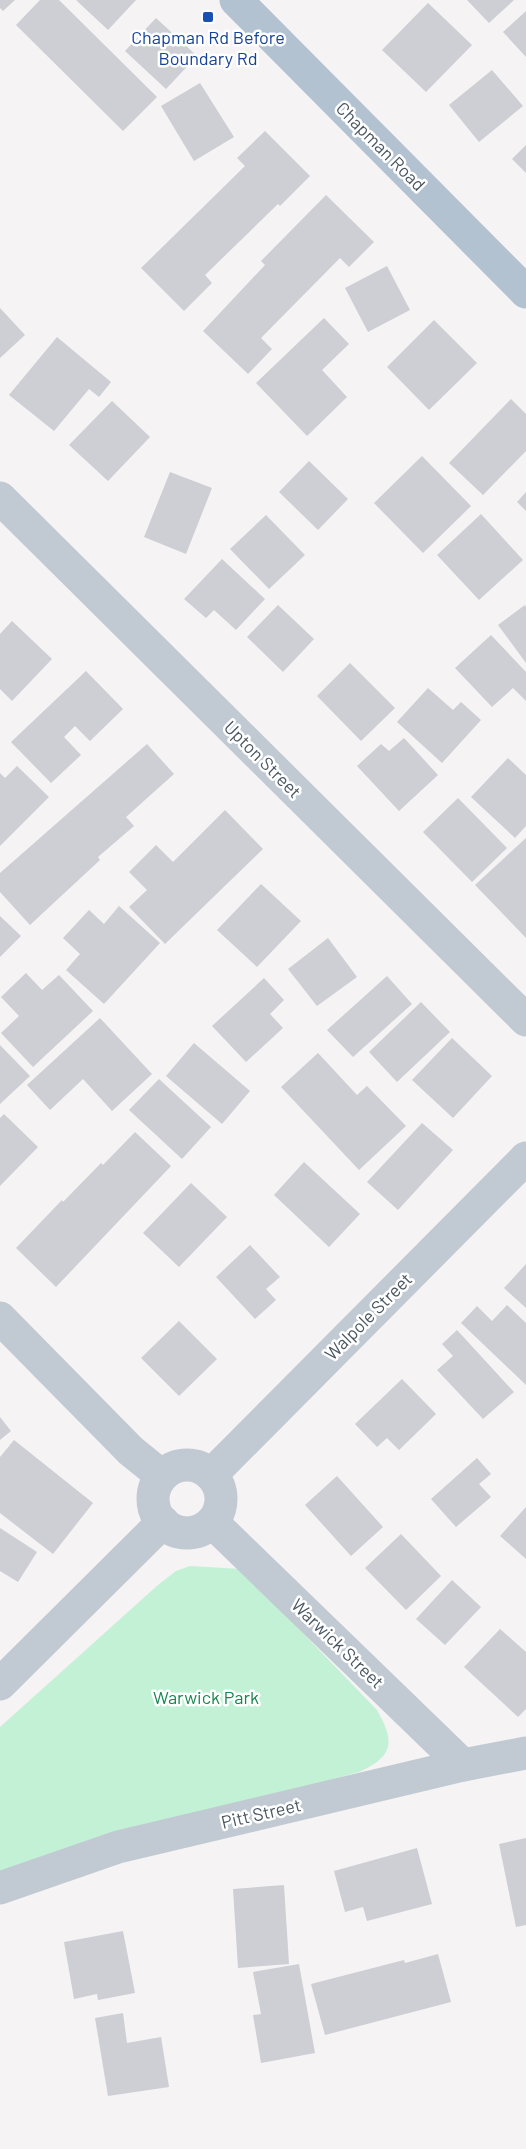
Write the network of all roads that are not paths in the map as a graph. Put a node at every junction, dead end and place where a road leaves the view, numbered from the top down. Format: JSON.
{"nodes":[{"id":1,"x":236,"y":0,"type":"edge"},
{"id":2,"x":526,"y":292,"type":"edge"},
{"id":3,"x":0,"y":498,"type":"edge"},
{"id":4,"x":526,"y":1020,"type":"edge"},
{"id":5,"x":526,"y":1158,"type":"edge"},
{"id":6,"x":0,"y":1318,"type":"edge"},
{"id":7,"x":211,"y":1475,"type":"junction"},
{"id":8,"x":162,"y":1476,"type":"junction"},
{"id":9,"x":212,"y":1521,"type":"junction"},
{"id":10,"x":163,"y":1522,"type":"junction"},
{"id":11,"x":0,"y":1684,"type":"edge"},
{"id":12,"x":526,"y":1753,"type":"edge"},
{"id":13,"x":463,"y":1765,"type":"junction"},
{"id":14,"x":0,"y":1888,"type":"edge"}],
"edges":[{"from":1,"to":2,"type":"main road","name":"Chapman Road"},
{"from":3,"to":4,"type":"street","name":"Upton Street"},
{"from":5,"to":7,"type":"street","name":"Walpole Street"},
{"from":6,"to":8,"type":"street"},
{"from":7,"to":8,"type":"street"},
{"from":7,"to":9,"type":"street"},
{"from":8,"to":10,"type":"street"},
{"from":9,"to":10,"type":"street"},
{"from":9,"to":13,"type":"street","name":"Warwick Street"},
{"from":10,"to":11,"type":"street"},
{"from":12,"to":13,"type":"street","name":"Pitt Street"},
{"from":13,"to":14,"type":"street","name":"Pitt Street"}]}
